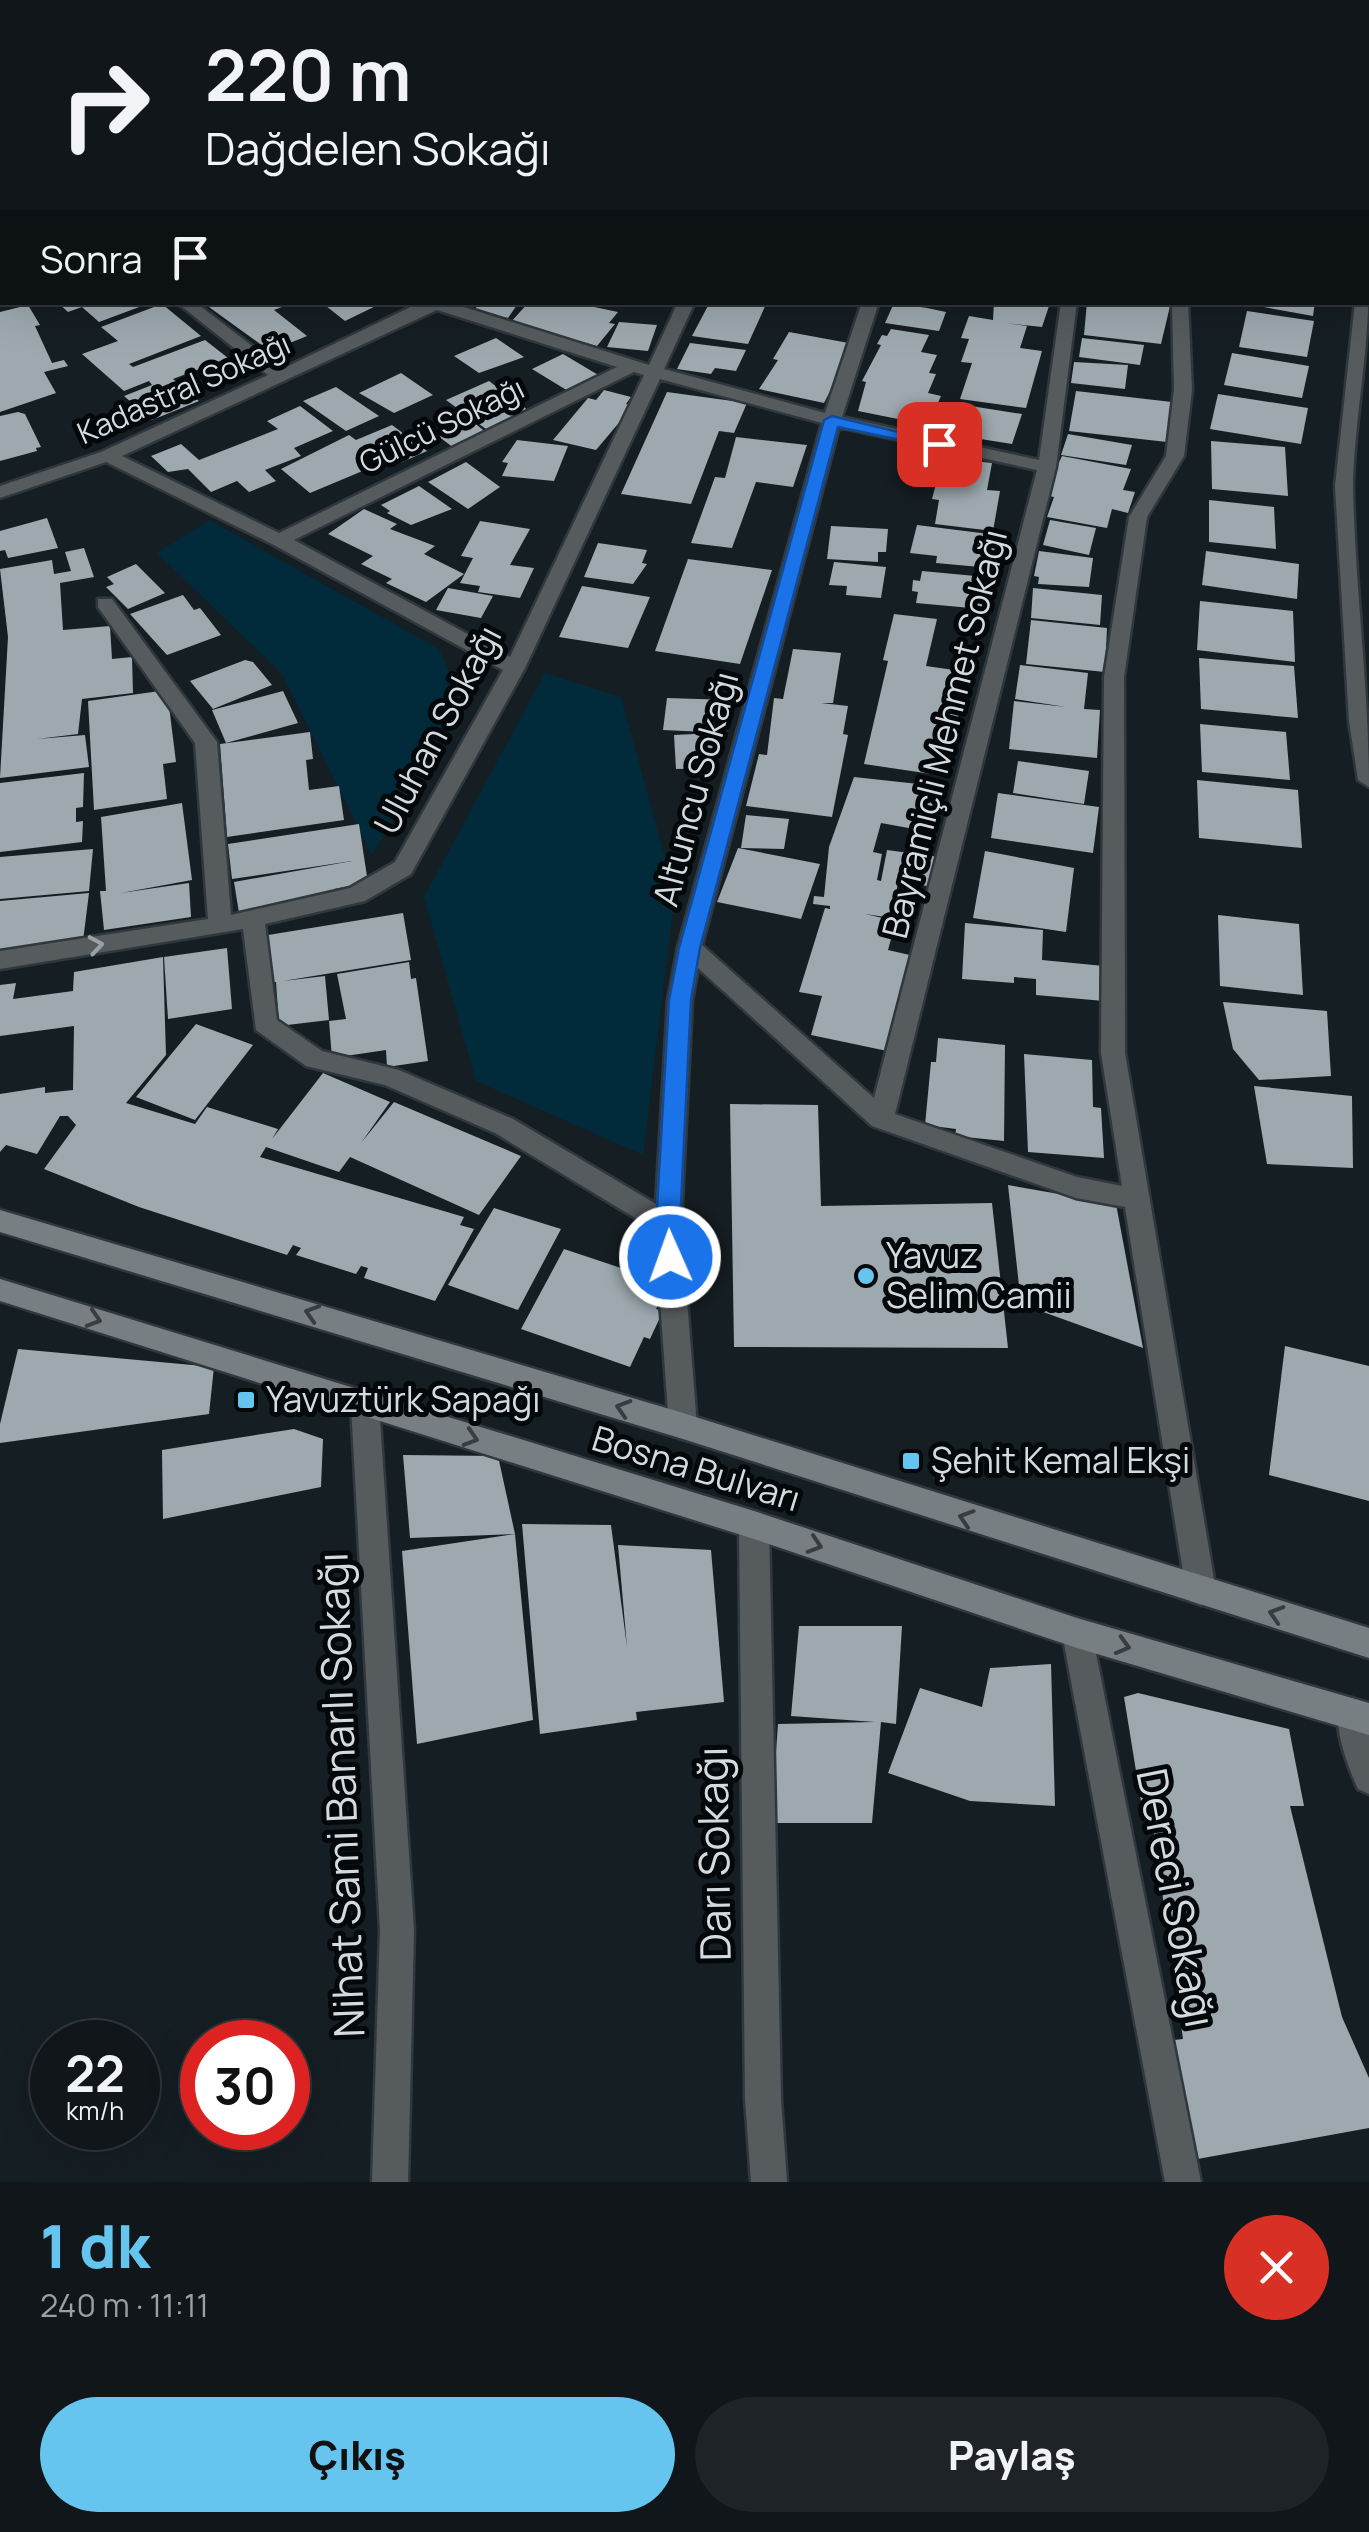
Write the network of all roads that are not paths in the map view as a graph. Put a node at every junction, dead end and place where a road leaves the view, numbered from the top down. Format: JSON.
{"nodes":[{"id":1,"x":188,"y":305,"type":"edge"},
{"id":2,"x":433,"y":305,"type":"edge"},
{"id":3,"x":438,"y":305,"type":"edge"},
{"id":4,"x":685,"y":305,"type":"edge"},
{"id":5,"x":870,"y":305,"type":"edge"},
{"id":6,"x":1069,"y":305,"type":"edge"},
{"id":7,"x":1180,"y":305,"type":"edge"},
{"id":8,"x":1365,"y":305,"type":"edge"},
{"id":9,"x":642,"y":369,"type":"junction"},
{"id":10,"x":282,"y":377,"type":"junction"},
{"id":11,"x":832,"y":420,"type":"junction"},
{"id":12,"x":107,"y":456,"type":"junction"},
{"id":13,"x":1047,"y":467,"type":"junction"},
{"id":14,"x":0,"y":492,"type":"edge"},
{"id":15,"x":279,"y":540,"type":"junction"},
{"id":16,"x":105,"y":602,"type":"dead end"},
{"id":17,"x":514,"y":668,"type":"junction"},
{"id":18,"x":1369,"y":780,"type":"edge"},
{"id":19,"x":253,"y":919,"type":"junction"},
{"id":20,"x":220,"y":926,"type":"junction"},
{"id":21,"x":690,"y":948,"type":"junction"},
{"id":22,"x":0,"y":960,"type":"edge"},
{"id":23,"x":881,"y":1119,"type":"junction"},
{"id":24,"x":1136,"y":1199,"type":"junction"},
{"id":25,"x":0,"y":1221,"type":"edge"},
{"id":26,"x":668,"y":1224,"type":"junction"},
{"id":27,"x":0,"y":1291,"type":"edge"},
{"id":28,"x":365,"y":1406,"type":"junction"},
{"id":29,"x":683,"y":1426,"type":"junction"},
{"id":30,"x":754,"y":1525,"type":"junction"},
{"id":31,"x":1201,"y":1591,"type":"junction"},
{"id":32,"x":1077,"y":1632,"type":"junction"},
{"id":33,"x":1369,"y":1644,"type":"edge"},
{"id":34,"x":1360,"y":1716,"type":"edge"},
{"id":35,"x":1369,"y":1778,"type":"edge"},
{"id":36,"x":390,"y":2182,"type":"edge"},
{"id":37,"x":769,"y":2182,"type":"edge"},
{"id":38,"x":1183,"y":2182,"type":"edge"}],
"edges":[{"from":1,"to":10,"type":"street"},
{"from":2,"to":10,"type":"street","name":"Kadastral Sokağı"},
{"from":3,"to":9,"type":"street"},
{"from":4,"to":9,"type":"street","name":"Uluhan Sokağı"},
{"from":5,"to":11,"type":"street","name":"Altuncu Sokağı"},
{"from":6,"to":13,"type":"street","name":"Bayramiçli Mehmet Sokağı"},
{"from":7,"to":24,"type":"street"},
{"from":8,"to":18,"type":"street"},
{"from":9,"to":11,"type":"street"},
{"from":9,"to":15,"type":"street","name":"Gülcü Sokağı"},
{"from":9,"to":17,"type":"street","name":"Uluhan Sokağı"},
{"from":10,"to":12,"type":"street","name":"Kadastral Sokağı"},
{"from":11,"to":13,"type":"street"},
{"from":11,"to":21,"type":"street","name":"Altuncu Sokağı"},
{"from":12,"to":14,"type":"street","name":"Kadastral Sokağı"},
{"from":12,"to":15,"type":"street"},
{"from":13,"to":23,"type":"street","name":"Bayramiçli Mehmet Sokağı"},
{"from":15,"to":17,"type":"street"},
{"from":16,"to":20,"type":"street"},
{"from":17,"to":19,"type":"street","name":"Uluhan Sokağı"},
{"from":19,"to":20,"type":"street","name":"Uluhan Sokağı"},
{"from":19,"to":26,"type":"street"},
{"from":22,"to":20,"type":"street","name":"Uluhan Sokağı","one_way":true},
{"from":21,"to":23,"type":"street"},
{"from":21,"to":26,"type":"street","name":"Altuncu Sokağı"},
{"from":23,"to":24,"type":"street"},
{"from":24,"to":31,"type":"street"},
{"from":29,"to":25,"type":"main road","name":"Bosna Bulvarı","one_way":true},
{"from":26,"to":29,"type":"street","name":"Altuncu Sokağı"},
{"from":27,"to":28,"type":"main road","name":"Bosna Bulvarı","one_way":true},
{"from":28,"to":30,"type":"main road","name":"Bosna Bulvarı","one_way":true},
{"from":28,"to":36,"type":"street","name":"Nihat Sami Banarlı Sokağı"},
{"from":31,"to":29,"type":"main road","name":"Bosna Bulvarı","one_way":true},
{"from":30,"to":32,"type":"main road","name":"Bosna Bulvarı","one_way":true},
{"from":30,"to":37,"type":"street","name":"Darı Sokağı"},
{"from":33,"to":31,"type":"main road","name":"Bosna Bulvarı","one_way":true},
{"from":32,"to":34,"type":"main road","name":"Bosna Bulvarı","one_way":true},
{"from":32,"to":38,"type":"street","name":"Dereci Sokağı"},
{"from":34,"to":35,"type":"street"}]}
